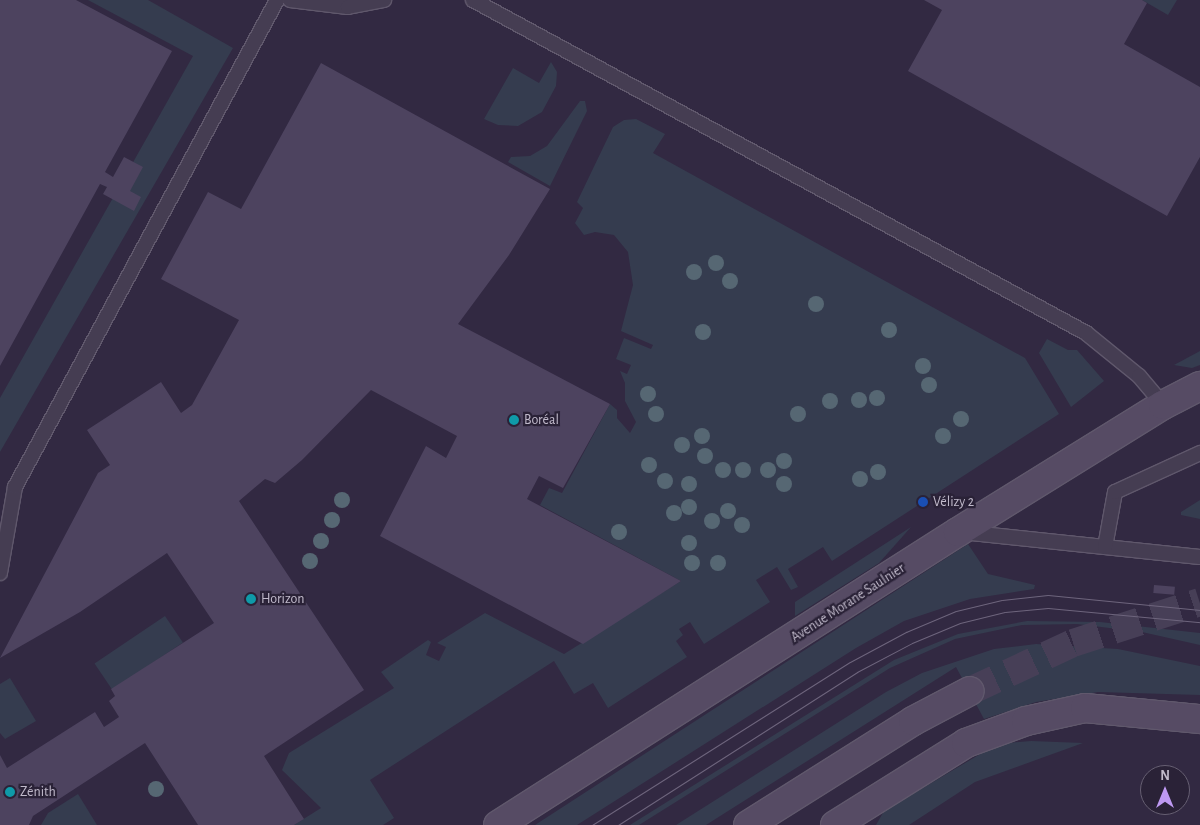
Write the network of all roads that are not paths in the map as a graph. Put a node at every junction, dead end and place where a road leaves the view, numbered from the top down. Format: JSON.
{"nodes":[{"id":1,"x":277,"y":0,"type":"edge"},
{"id":2,"x":290,"y":0,"type":"edge"},
{"id":3,"x":384,"y":0,"type":"edge"},
{"id":4,"x":472,"y":0,"type":"edge"},
{"id":5,"x":1200,"y":386,"type":"edge"},
{"id":6,"x":1163,"y":405,"type":"junction"},
{"id":7,"x":1200,"y":453,"type":"edge"},
{"id":8,"x":958,"y":532,"type":"junction"},
{"id":9,"x":1104,"y":546,"type":"junction"},
{"id":10,"x":1200,"y":556,"type":"edge"},
{"id":11,"x":0,"y":573,"type":"edge"},
{"id":12,"x":970,"y":690,"type":"tunnel mouth"},
{"id":13,"x":1200,"y":719,"type":"edge"},
{"id":14,"x":498,"y":825,"type":"edge"},
{"id":15,"x":748,"y":825,"type":"edge"},
{"id":16,"x":835,"y":825,"type":"edge"}],
"edges":[{"from":1,"to":11,"type":"lane"},
{"from":2,"to":3,"type":"lane"},
{"from":4,"to":6,"type":"lane"},
{"from":5,"to":6,"type":"main road","name":"Avenue Morane Saulnier"},
{"from":6,"to":8,"type":"main road","name":"Avenue Morane Saulnier"},
{"from":7,"to":9,"type":"lane"},
{"from":8,"to":9,"type":"lane"},
{"from":8,"to":14,"type":"main road","name":"Avenue Morane Saulnier"},
{"from":9,"to":10,"type":"lane"},
{"from":12,"to":15,"type":"main road"},
{"from":13,"to":16,"type":"main road"}]}
